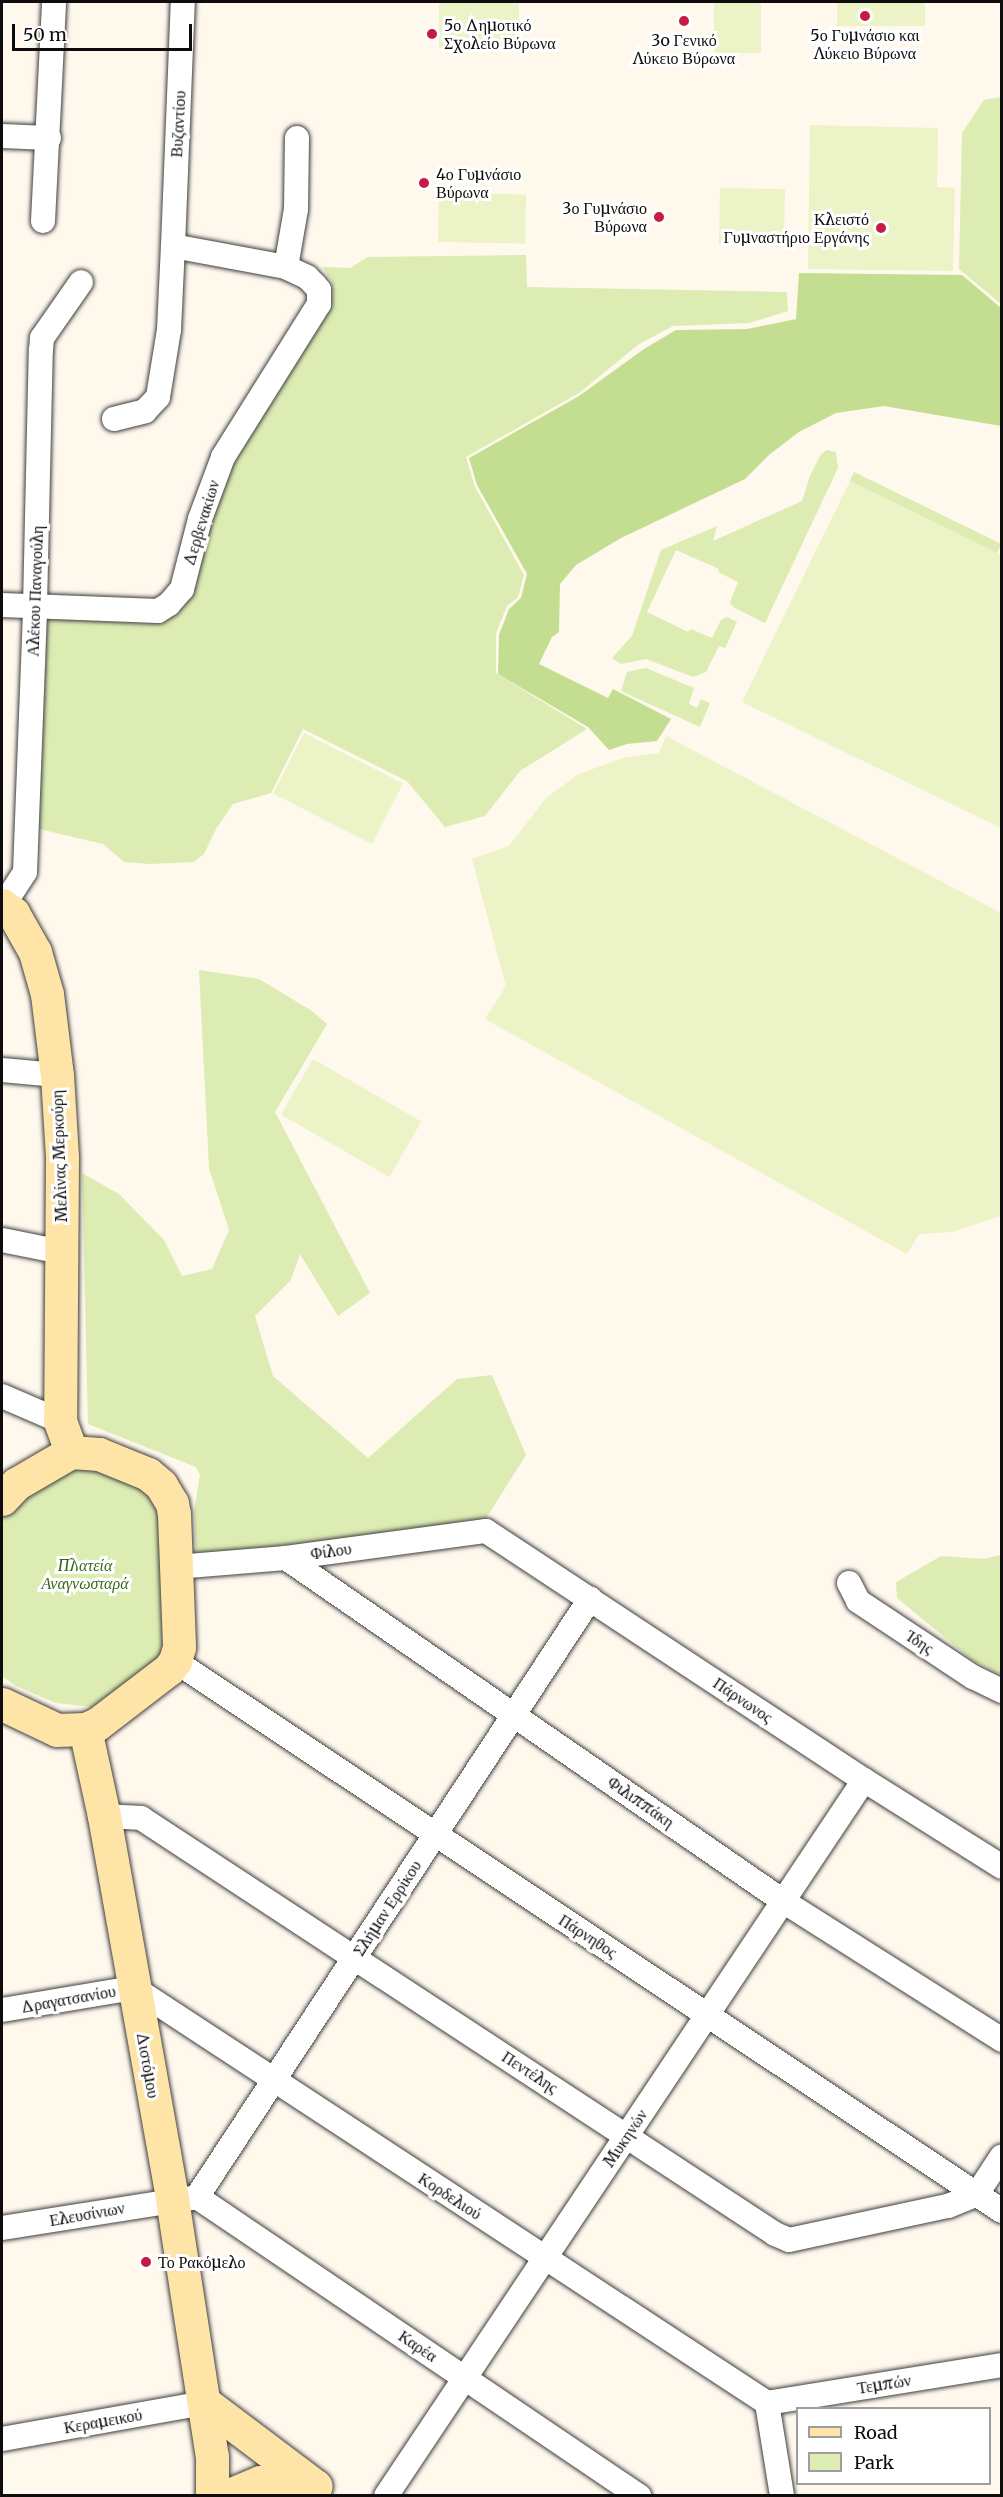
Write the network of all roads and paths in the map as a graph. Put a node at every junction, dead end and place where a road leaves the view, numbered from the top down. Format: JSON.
{"nodes":[{"id":1,"x":54,"y":2,"type":"edge"},
{"id":2,"x":183,"y":2,"type":"edge"},
{"id":3,"x":2,"y":136,"type":"edge"},
{"id":4,"x":49,"y":138,"type":"junction"},
{"id":5,"x":297,"y":138,"type":"dead end"},
{"id":6,"x":43,"y":221,"type":"dead end"},
{"id":7,"x":173,"y":246,"type":"junction"},
{"id":8,"x":286,"y":267,"type":"junction"},
{"id":9,"x":81,"y":282,"type":"dead end"},
{"id":10,"x":114,"y":419,"type":"dead end"},
{"id":11,"x":2,"y":605,"type":"edge"},
{"id":12,"x":35,"y":606,"type":"junction"},
{"id":13,"x":2,"y":905,"type":"edge"},
{"id":14,"x":2,"y":1070,"type":"edge"},
{"id":15,"x":57,"y":1075,"type":"junction"},
{"id":16,"x":2,"y":1240,"type":"edge"},
{"id":17,"x":61,"y":1252,"type":"junction"},
{"id":18,"x":2,"y":1396,"type":"edge"},
{"id":19,"x":60,"y":1421,"type":"junction"},
{"id":20,"x":71,"y":1452,"type":"junction"},
{"id":21,"x":2,"y":1499,"type":"edge"},
{"id":22,"x":486,"y":1531,"type":"joint"},
{"id":23,"x":286,"y":1558,"type":"junction"},
{"id":24,"x":176,"y":1567,"type":"junction"},
{"id":25,"x":849,"y":1583,"type":"dead end"},
{"id":26,"x":590,"y":1599,"type":"junction"},
{"id":27,"x":174,"y":1661,"type":"junction"},
{"id":28,"x":1002,"y":1691,"type":"edge"},
{"id":29,"x":2,"y":1704,"type":"edge"},
{"id":30,"x":514,"y":1714,"type":"junction"},
{"id":31,"x":84,"y":1729,"type":"junction"},
{"id":32,"x":864,"y":1780,"type":"junction"},
{"id":33,"x":104,"y":1816,"type":"junction"},
{"id":34,"x":435,"y":1835,"type":"junction"},
{"id":35,"x":1002,"y":1867,"type":"edge"},
{"id":36,"x":783,"y":1901,"type":"junction"},
{"id":37,"x":355,"y":1956,"type":"junction"},
{"id":38,"x":134,"y":1988,"type":"junction"},
{"id":39,"x":2,"y":2010,"type":"edge"},
{"id":40,"x":707,"y":2015,"type":"junction"},
{"id":41,"x":1002,"y":2040,"type":"edge"},
{"id":42,"x":274,"y":2080,"type":"junction"},
{"id":43,"x":627,"y":2135,"type":"junction"},
{"id":44,"x":1002,"y":2157,"type":"edge"},
{"id":45,"x":977,"y":2194,"type":"junction"},
{"id":46,"x":184,"y":2198,"type":"junction"},
{"id":47,"x":1002,"y":2211,"type":"edge"},
{"id":48,"x":2,"y":2228,"type":"edge"},
{"id":49,"x":545,"y":2258,"type":"junction"},
{"id":50,"x":1002,"y":2365,"type":"edge"},
{"id":51,"x":465,"y":2378,"type":"junction"},
{"id":52,"x":205,"y":2403,"type":"junction"},
{"id":53,"x":767,"y":2403,"type":"junction"},
{"id":54,"x":2,"y":2439,"type":"edge"},
{"id":55,"x":322,"y":2491,"type":"edge"},
{"id":56,"x":212,"y":2496,"type":"edge"},
{"id":57,"x":227,"y":2496,"type":"edge"},
{"id":58,"x":386,"y":2496,"type":"edge"},
{"id":59,"x":639,"y":2496,"type":"edge"},
{"id":60,"x":782,"y":2496,"type":"edge"}],
"edges":[{"from":1,"to":4,"type":"street"},
{"from":2,"to":7,"type":"street","name":"Βυζαντίου"},
{"from":3,"to":4,"type":"street"},
{"from":4,"to":6,"type":"street"},
{"from":5,"to":8,"type":"street"},
{"from":7,"to":8,"type":"street"},
{"from":7,"to":10,"type":"street","name":"Βυζαντίου"},
{"from":8,"to":12,"type":"street","name":"Δερβενακίων"},
{"from":9,"to":12,"type":"street","name":"Αλέκου Παναγούλη"},
{"from":11,"to":12,"type":"street","name":"Δερβενακίων"},
{"from":12,"to":13,"type":"street","name":"Αλέκου Παναγούλη"},
{"from":13,"to":15,"type":"street","name":"Μελίνας Μερκούρη"},
{"from":14,"to":15,"type":"street"},
{"from":15,"to":17,"type":"street","name":"Μελίνας Μερκούρη"},
{"from":16,"to":17,"type":"street"},
{"from":17,"to":19,"type":"street","name":"Μελίνας Μερκούρη"},
{"from":18,"to":19,"type":"street"},
{"from":19,"to":20,"type":"street","name":"Μελίνας Μερκούρη"},
{"from":20,"to":21,"type":"street"},
{"from":20,"to":24,"type":"street"},
{"from":22,"to":23,"type":"street","name":"Φίλου"},
{"from":22,"to":26,"type":"street","name":"Πάρνωνος"},
{"from":23,"to":24,"type":"street","name":"Φίλου"},
{"from":23,"to":30,"type":"street","name":"Φιλιππάκη"},
{"from":24,"to":27,"type":"street"},
{"from":25,"to":28,"type":"street","name":"Ίδης"},
{"from":26,"to":30,"type":"street","name":"Σλήμαν Ερρίκου"},
{"from":26,"to":32,"type":"street","name":"Πάρνωνος"},
{"from":27,"to":31,"type":"street"},
{"from":27,"to":34,"type":"street","name":"Πάρνηθος"},
{"from":29,"to":31,"type":"street"},
{"from":30,"to":34,"type":"street","name":"Σλήμαν Ερρίκου"},
{"from":30,"to":36,"type":"street","name":"Φιλιππάκη"},
{"from":31,"to":33,"type":"street","name":"Διστόμου"},
{"from":32,"to":35,"type":"street","name":"Πάρνωνος"},
{"from":32,"to":36,"type":"street","name":"Μυκηνών"},
{"from":33,"to":37,"type":"street","name":"Πεντέλης"},
{"from":33,"to":38,"type":"street","name":"Διστόμου"},
{"from":34,"to":37,"type":"street","name":"Σλήμαν Ερρίκου"},
{"from":34,"to":40,"type":"street","name":"Πάρνηθος"},
{"from":36,"to":40,"type":"street","name":"Μυκηνών"},
{"from":36,"to":41,"type":"street","name":"Φιλιππάκη"},
{"from":37,"to":42,"type":"street","name":"Σλήμαν Ερρίκου"},
{"from":37,"to":43,"type":"street","name":"Πεντέλης"},
{"from":38,"to":39,"type":"street","name":"Δραγατσανίου"},
{"from":38,"to":42,"type":"street","name":"Κορδελιού"},
{"from":38,"to":46,"type":"street","name":"Διστόμου"},
{"from":40,"to":43,"type":"street","name":"Μυκηνών"},
{"from":40,"to":45,"type":"street","name":"Πάρνηθος"},
{"from":42,"to":46,"type":"street","name":"Σλήμαν Ερρίκου"},
{"from":42,"to":49,"type":"street","name":"Κορδελιού"},
{"from":43,"to":45,"type":"street","name":"Πεντέλης"},
{"from":43,"to":49,"type":"street","name":"Μυκηνών"},
{"from":44,"to":45,"type":"street"},
{"from":45,"to":47,"type":"street","name":"Πάρνηθος"},
{"from":46,"to":48,"type":"street","name":"Ελευσίνιων"},
{"from":46,"to":51,"type":"street","name":"Καρέα"},
{"from":46,"to":52,"type":"street","name":"Διστόμου"},
{"from":49,"to":51,"type":"street","name":"Μυκηνών"},
{"from":49,"to":53,"type":"street","name":"Κορδελιού"},
{"from":50,"to":53,"type":"street","name":"Τεμπών"},
{"from":51,"to":58,"type":"street","name":"Μυκηνών"},
{"from":51,"to":59,"type":"street","name":"Καρέα"},
{"from":52,"to":54,"type":"street","name":"Κεραµεικού"},
{"from":52,"to":55,"type":"street"},
{"from":52,"to":56,"type":"street","name":"Διστόμου"},
{"from":53,"to":60,"type":"street"},
{"from":55,"to":57,"type":"street"}]}
